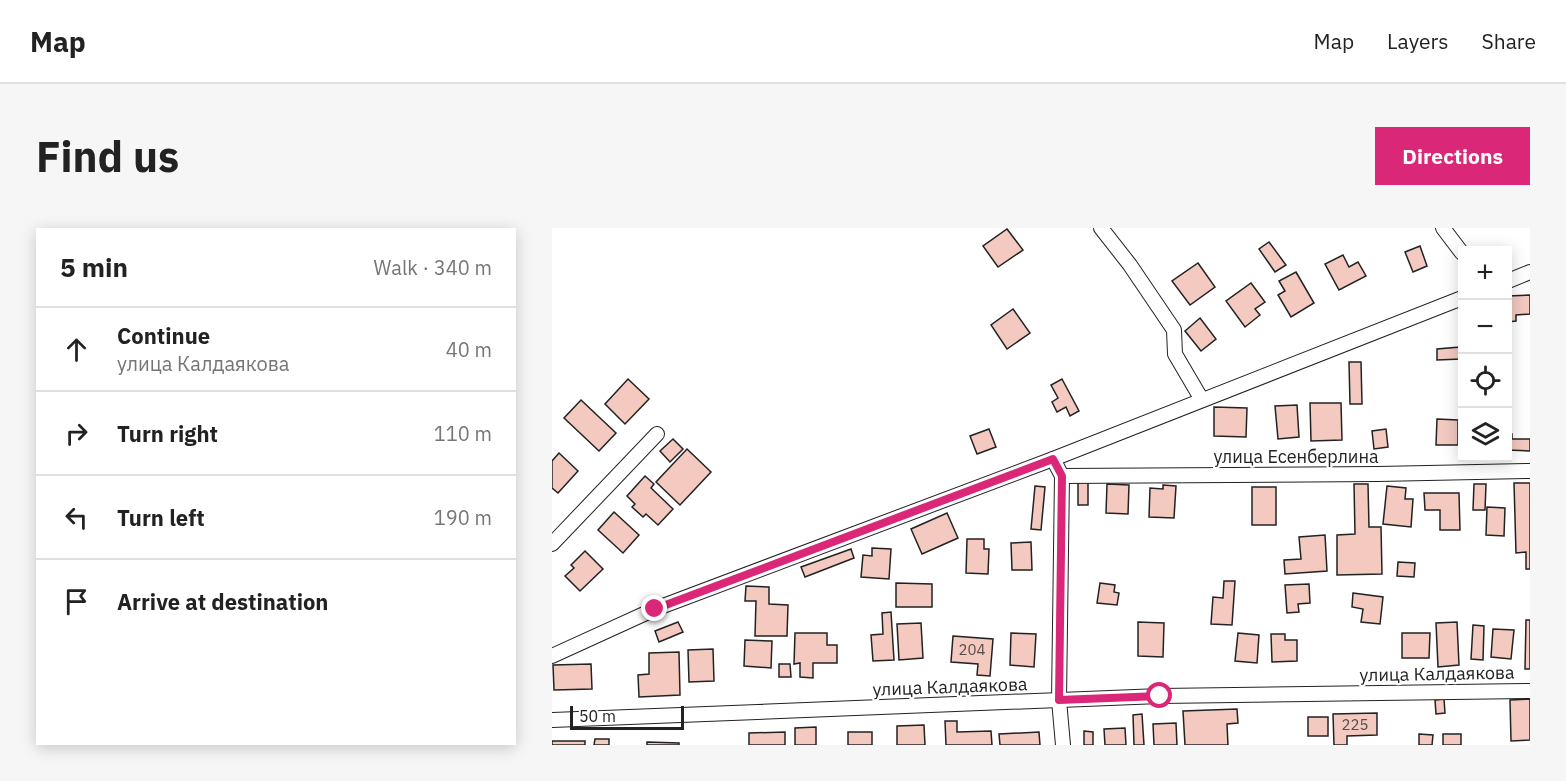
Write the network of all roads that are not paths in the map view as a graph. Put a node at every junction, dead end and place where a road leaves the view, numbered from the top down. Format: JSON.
{"nodes":[{"id":1,"x":1101,"y":228,"type":"edge"},
{"id":2,"x":1443,"y":228,"type":"edge"},
{"id":3,"x":1458,"y":248,"type":"edge"},
{"id":4,"x":1530,"y":272,"type":"edge"},
{"id":5,"x":1512,"y":279,"type":"edge"},
{"id":6,"x":1458,"y":300,"type":"edge"},
{"id":7,"x":1202,"y":400,"type":"junction"},
{"id":8,"x":657,"y":434,"type":"dead end"},
{"id":9,"x":1053,"y":459,"type":"junction"},
{"id":10,"x":1530,"y":471,"type":"edge"},
{"id":11,"x":1062,"y":476,"type":"junction"},
{"id":12,"x":552,"y":544,"type":"edge"},
{"id":13,"x":552,"y":656,"type":"edge"},
{"id":14,"x":1530,"y":691,"type":"edge"},
{"id":15,"x":1059,"y":700,"type":"junction"},
{"id":16,"x":552,"y":720,"type":"edge"},
{"id":17,"x":1063,"y":745,"type":"edge"}],
"edges":[{"from":1,"to":7,"type":"street"},
{"from":2,"to":3,"type":"street"},
{"from":4,"to":5,"type":"street"},
{"from":6,"to":7,"type":"street"},
{"from":7,"to":9,"type":"street"},
{"from":8,"to":12,"type":"street"},
{"from":9,"to":11,"type":"street"},
{"from":9,"to":13,"type":"street"},
{"from":10,"to":11,"type":"street","name":"улица Есенберлина"},
{"from":11,"to":15,"type":"street"},
{"from":14,"to":15,"type":"street","name":"улица Калдаякова"},
{"from":15,"to":16,"type":"street","name":"улица Калдаякова"},
{"from":15,"to":17,"type":"street"}]}
